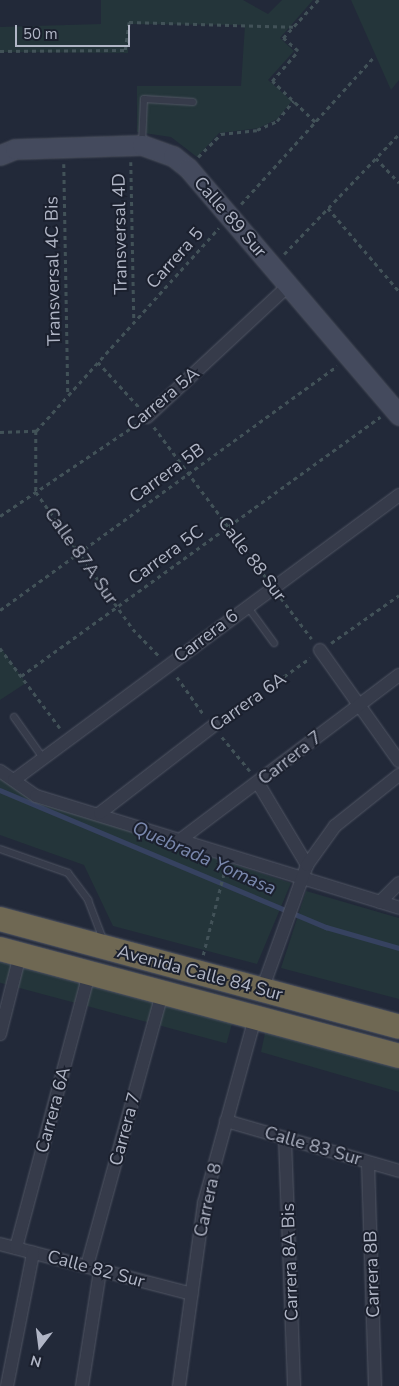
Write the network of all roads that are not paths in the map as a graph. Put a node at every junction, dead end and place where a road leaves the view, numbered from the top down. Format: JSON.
{"nodes":[{"id":1,"x":193,"y":102,"type":"dead end"},
{"id":2,"x":136,"y":145,"type":"junction"},
{"id":3,"x":0,"y":154,"type":"edge"},
{"id":4,"x":289,"y":285,"type":"junction"},
{"id":5,"x":397,"y":413,"type":"edge"},
{"id":6,"x":147,"y":417,"type":"road end"},
{"id":7,"x":399,"y":495,"type":"edge"},
{"id":8,"x":246,"y":606,"type":"junction"},
{"id":9,"x":274,"y":644,"type":"dead end"},
{"id":10,"x":320,"y":650,"type":"road end"},
{"id":11,"x":399,"y":675,"type":"edge"},
{"id":12,"x":360,"y":706,"type":"junction"},
{"id":13,"x":14,"y":717,"type":"dead end"},
{"id":14,"x":213,"y":726,"type":"road end"},
{"id":15,"x":43,"y":758,"type":"junction"},
{"id":16,"x":399,"y":761,"type":"edge"},
{"id":17,"x":0,"y":771,"type":"edge"},
{"id":18,"x":399,"y":775,"type":"edge"},
{"id":19,"x":14,"y":780,"type":"junction"},
{"id":20,"x":258,"y":782,"type":"junction"},
{"id":21,"x":100,"y":813,"type":"junction"},
{"id":22,"x":180,"y":840,"type":"junction"},
{"id":23,"x":0,"y":849,"type":"edge"},
{"id":24,"x":307,"y":866,"type":"junction"},
{"id":25,"x":301,"y":878,"type":"junction"},
{"id":26,"x":399,"y":883,"type":"edge"},
{"id":27,"x":380,"y":902,"type":"junction"},
{"id":28,"x":399,"y":908,"type":"edge"},
{"id":29,"x":0,"y":920,"type":"edge"},
{"id":30,"x":106,"y":948,"type":"junction"},
{"id":31,"x":10,"y":952,"type":"edge"},
{"id":32,"x":89,"y":973,"type":"junction"},
{"id":33,"x":262,"y":990,"type":"junction"},
{"id":34,"x":162,"y":993,"type":"junction"},
{"id":35,"x":255,"y":1018,"type":"junction"},
{"id":36,"x":399,"y":1027,"type":"edge"},
{"id":37,"x":0,"y":1034,"type":"edge"},
{"id":38,"x":399,"y":1056,"type":"edge"},
{"id":39,"x":226,"y":1121,"type":"junction"},
{"id":40,"x":285,"y":1139,"type":"junction"},
{"id":41,"x":368,"y":1162,"type":"junction"},
{"id":42,"x":399,"y":1171,"type":"edge"},
{"id":43,"x":0,"y":1244,"type":"edge"},
{"id":44,"x":16,"y":1248,"type":"junction"},
{"id":45,"x":33,"y":1253,"type":"junction"},
{"id":46,"x":87,"y":1266,"type":"junction"},
{"id":47,"x":100,"y":1271,"type":"junction"},
{"id":48,"x":192,"y":1294,"type":"junction"},
{"id":49,"x":7,"y":1386,"type":"edge"},
{"id":50,"x":82,"y":1386,"type":"edge"},
{"id":51,"x":179,"y":1386,"type":"edge"},
{"id":52,"x":294,"y":1386,"type":"edge"},
{"id":53,"x":375,"y":1386,"type":"edge"}],
"edges":[{"from":1,"to":2,"type":"lane"},
{"from":2,"to":3,"type":"street","name":"Calle 89 Sur"},
{"from":2,"to":4,"type":"street","name":"Calle 89 Sur"},
{"from":4,"to":5,"type":"street","name":"Calle 89 Sur"},
{"from":4,"to":6,"type":"street","name":"Carrera 5A"},
{"from":7,"to":8,"type":"street","name":"Carrera 6"},
{"from":8,"to":9,"type":"lane"},
{"from":8,"to":15,"type":"street","name":"Carrera 6"},
{"from":10,"to":12,"type":"street"},
{"from":11,"to":12,"type":"street","name":"Carrera 7"},
{"from":12,"to":16,"type":"street"},
{"from":12,"to":20,"type":"street","name":"Carrera 7"},
{"from":13,"to":15,"type":"lane"},
{"from":14,"to":21,"type":"street","name":"Carrera 6A"},
{"from":15,"to":19,"type":"street","name":"Carrera 6"},
{"from":17,"to":19,"type":"street"},
{"from":18,"to":24,"type":"street"},
{"from":19,"to":21,"type":"street"},
{"from":20,"to":22,"type":"street","name":"Carrera 7"},
{"from":20,"to":24,"type":"street"},
{"from":21,"to":22,"type":"street"},
{"from":22,"to":25,"type":"street"},
{"from":23,"to":30,"type":"lane"},
{"from":24,"to":25,"type":"street"},
{"from":25,"to":27,"type":"street"},
{"from":25,"to":33,"type":"street"},
{"from":26,"to":27,"type":"street"},
{"from":27,"to":28,"type":"street"},
{"from":29,"to":30,"type":"highway","name":"Avenida Calle 84 Sur"},
{"from":30,"to":33,"type":"highway","name":"Avenida Calle 84 Sur"},
{"from":31,"to":32,"type":"highway","name":"Avenida Calle 84 Sur"},
{"from":31,"to":37,"type":"street"},
{"from":32,"to":34,"type":"highway","name":"Avenida Calle 84 Sur"},
{"from":32,"to":44,"type":"street","name":"Carrera 6A"},
{"from":33,"to":36,"type":"highway","name":"Avenida Calle 84 Sur"},
{"from":34,"to":35,"type":"highway","name":"Avenida Calle 84 Sur"},
{"from":34,"to":46,"type":"street","name":"Carrera 7"},
{"from":35,"to":38,"type":"highway","name":"Avenida Calle 84 Sur"},
{"from":35,"to":39,"type":"street","name":"Carrera 8"},
{"from":39,"to":40,"type":"street","name":"Calle 83 Sur"},
{"from":39,"to":48,"type":"street","name":"Carrera 8"},
{"from":40,"to":41,"type":"street","name":"Calle 83 Sur"},
{"from":40,"to":52,"type":"street","name":"Carrera 8A Bis"},
{"from":41,"to":42,"type":"street","name":"Calle 83 Sur"},
{"from":41,"to":53,"type":"street","name":"Carrera 8B"},
{"from":43,"to":44,"type":"street","name":"Calle 82 Sur"},
{"from":44,"to":45,"type":"street","name":"Calle 82 Sur"},
{"from":45,"to":46,"type":"street","name":"Calle 82 Sur"},
{"from":45,"to":49,"type":"street"},
{"from":46,"to":47,"type":"street","name":"Calle 82 Sur"},
{"from":47,"to":48,"type":"street","name":"Calle 82 Sur"},
{"from":47,"to":50,"type":"street"},
{"from":48,"to":51,"type":"street","name":"Carrera 8"}]}
